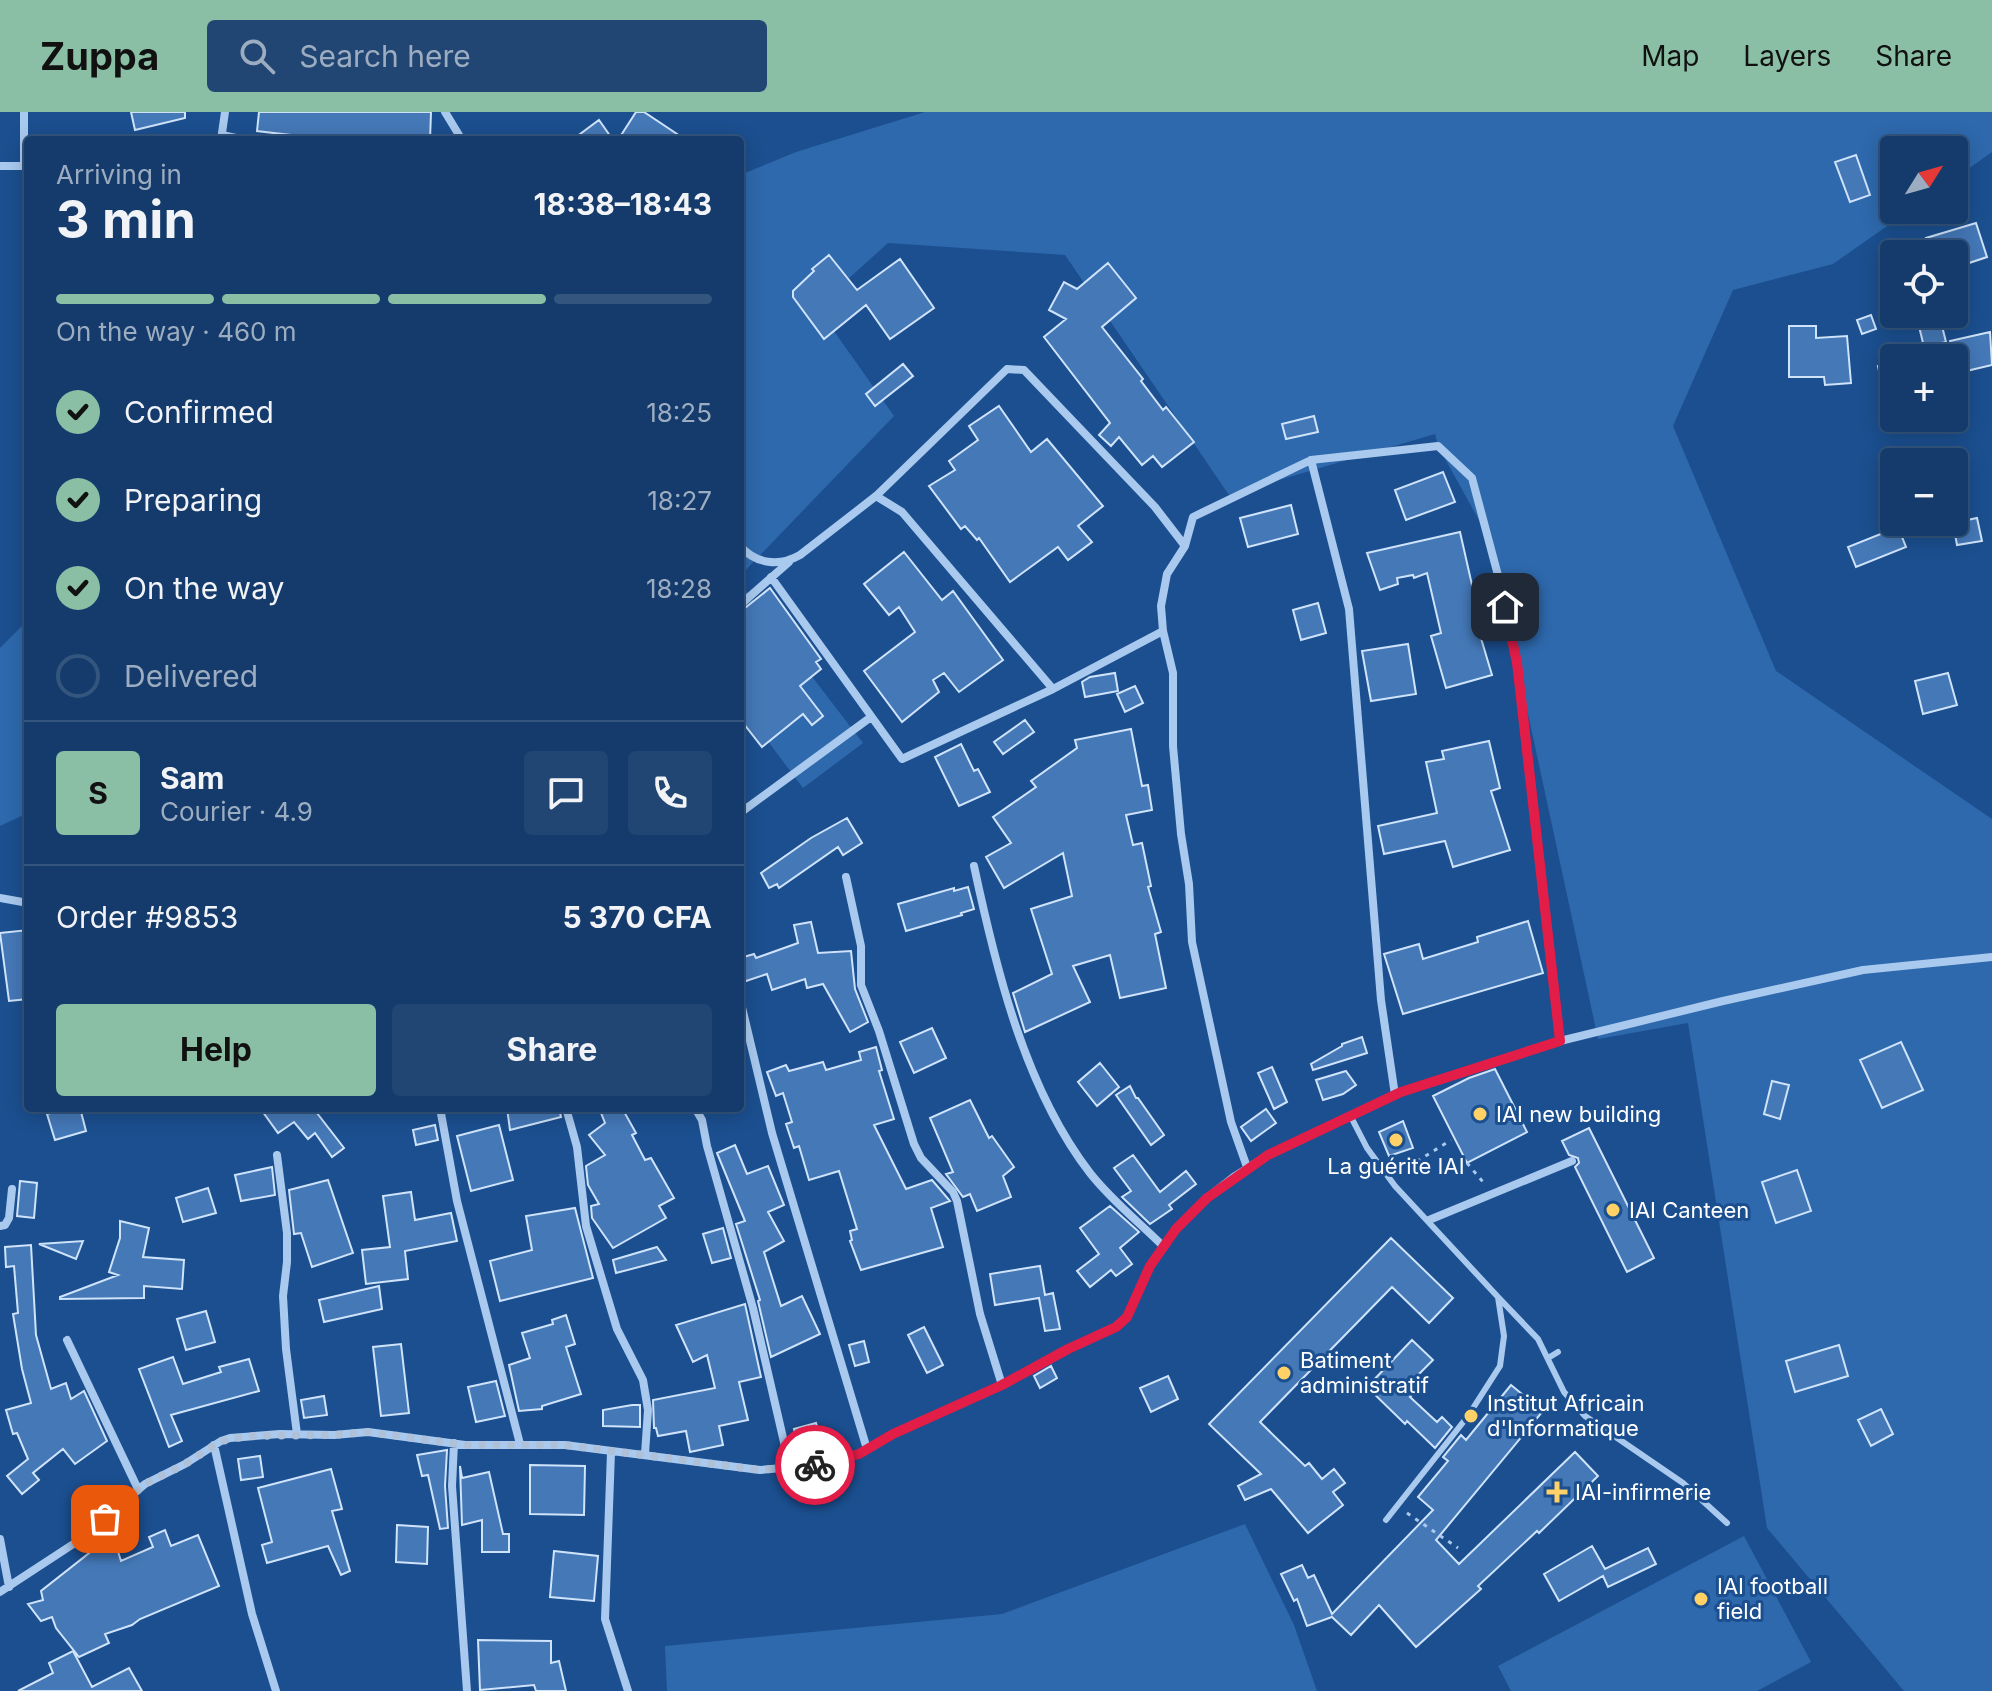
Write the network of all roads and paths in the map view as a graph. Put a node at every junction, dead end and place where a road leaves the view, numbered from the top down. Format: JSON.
{"nodes":[{"id":1,"x":24,"y":112,"type":"edge"},
{"id":2,"x":225,"y":112,"type":"edge"},
{"id":3,"x":445,"y":112,"type":"edge"},
{"id":4,"x":25,"y":136,"type":"edge"},
{"id":5,"x":222,"y":136,"type":"edge"},
{"id":6,"x":460,"y":136,"type":"edge"},
{"id":7,"x":0,"y":166,"type":"edge"},
{"id":8,"x":24,"y":166,"type":"edge"},
{"id":9,"x":1311,"y":460,"type":"junction"},
{"id":10,"x":876,"y":496,"type":"junction"},
{"id":11,"x":1185,"y":546,"type":"junction"},
{"id":12,"x":744,"y":550,"type":"edge"},
{"id":13,"x":790,"y":561,"type":"junction"},
{"id":14,"x":771,"y":577,"type":"junction"},
{"id":15,"x":744,"y":601,"type":"edge"},
{"id":16,"x":1163,"y":631,"type":"junction"},
{"id":17,"x":1053,"y":689,"type":"junction"},
{"id":18,"x":871,"y":717,"type":"junction"},
{"id":19,"x":744,"y":810,"type":"edge"},
{"id":20,"x":974,"y":866,"type":"dead end"},
{"id":21,"x":846,"y":877,"type":"dead end"},
{"id":22,"x":0,"y":898,"type":"edge"},
{"id":23,"x":24,"y":902,"type":"edge"},
{"id":24,"x":1992,"y":957,"type":"edge"},
{"id":25,"x":744,"y":1016,"type":"edge"},
{"id":26,"x":1560,"y":1041,"type":"junction"},
{"id":27,"x":1395,"y":1095,"type":"junction"},
{"id":28,"x":441,"y":1112,"type":"edge"},
{"id":29,"x":567,"y":1112,"type":"edge"},
{"id":30,"x":697,"y":1112,"type":"edge"},
{"id":31,"x":1350,"y":1115,"type":"junction"},
{"id":32,"x":1451,"y":1140,"type":"dead end"},
{"id":33,"x":277,"y":1155,"type":"dead end"},
{"id":34,"x":1572,"y":1161,"type":"dead end"},
{"id":35,"x":1467,"y":1163,"type":"dead end"},
{"id":36,"x":1247,"y":1167,"type":"junction"},
{"id":37,"x":1390,"y":1179,"type":"junction"},
{"id":38,"x":12,"y":1189,"type":"dead end"},
{"id":39,"x":1493,"y":1194,"type":"junction"},
{"id":40,"x":1429,"y":1220,"type":"junction"},
{"id":41,"x":0,"y":1226,"type":"edge"},
{"id":42,"x":1164,"y":1247,"type":"junction"},
{"id":43,"x":1498,"y":1297,"type":"junction"},
{"id":44,"x":67,"y":1340,"type":"dead end"},
{"id":45,"x":1558,"y":1352,"type":"dead end"},
{"id":46,"x":1548,"y":1358,"type":"junction"},
{"id":47,"x":1002,"y":1385,"type":"junction"},
{"id":48,"x":297,"y":1434,"type":"junction"},
{"id":49,"x":454,"y":1443,"type":"junction"},
{"id":50,"x":520,"y":1444,"type":"junction"},
{"id":51,"x":214,"y":1445,"type":"junction"},
{"id":52,"x":867,"y":1449,"type":"junction"},
{"id":53,"x":611,"y":1452,"type":"junction"},
{"id":54,"x":645,"y":1454,"type":"junction"},
{"id":55,"x":790,"y":1468,"type":"junction"},
{"id":56,"x":138,"y":1489,"type":"junction"},
{"id":57,"x":1397,"y":1506,"type":"junction"},
{"id":58,"x":1386,"y":1520,"type":"dead end"},
{"id":59,"x":1727,"y":1523,"type":"dead end"},
{"id":60,"x":0,"y":1539,"type":"edge"},
{"id":61,"x":1458,"y":1548,"type":"dead end"},
{"id":62,"x":4,"y":1590,"type":"edge"},
{"id":63,"x":276,"y":1691,"type":"edge"},
{"id":64,"x":467,"y":1691,"type":"edge"},
{"id":65,"x":628,"y":1691,"type":"edge"}],
"edges":[{"from":1,"to":4,"type":"street"},
{"from":2,"to":5,"type":"street"},
{"from":3,"to":6,"type":"street"},
{"from":7,"to":8,"type":"street"},
{"from":9,"to":11,"type":"street"},
{"from":9,"to":26,"type":"street"},
{"from":9,"to":27,"type":"street"},
{"from":10,"to":11,"type":"street"},
{"from":10,"to":13,"type":"street"},
{"from":10,"to":17,"type":"street"},
{"from":11,"to":16,"type":"street"},
{"from":12,"to":13,"type":"street"},
{"from":13,"to":14,"type":"street"},
{"from":14,"to":15,"type":"street"},
{"from":14,"to":18,"type":"street"},
{"from":16,"to":17,"type":"street"},
{"from":16,"to":36,"type":"street"},
{"from":17,"to":18,"type":"street"},
{"from":18,"to":19,"type":"street"},
{"from":20,"to":42,"type":"street"},
{"from":21,"to":47,"type":"street"},
{"from":22,"to":23,"type":"street"},
{"from":24,"to":26,"type":"street"},
{"from":25,"to":52,"type":"street"},
{"from":26,"to":27,"type":"street"},
{"from":27,"to":31,"type":"street"},
{"from":28,"to":50,"type":"street"},
{"from":29,"to":54,"type":"street"},
{"from":30,"to":55,"type":"street"},
{"from":31,"to":36,"type":"street"},
{"from":31,"to":37,"type":"lane"},
{"from":32,"to":37,"type":"path"},
{"from":33,"to":48,"type":"street"},
{"from":34,"to":39,"type":"street"},
{"from":35,"to":39,"type":"path"},
{"from":36,"to":42,"type":"street"},
{"from":37,"to":40,"type":"lane"},
{"from":38,"to":41,"type":"street"},
{"from":39,"to":40,"type":"street"},
{"from":40,"to":43,"type":"lane"},
{"from":42,"to":47,"type":"street"},
{"from":43,"to":46,"type":"lane"},
{"from":43,"to":57,"type":"lane"},
{"from":44,"to":56,"type":"street"},
{"from":45,"to":46,"type":"lane"},
{"from":46,"to":59,"type":"lane"},
{"from":47,"to":52,"type":"street"},
{"from":48,"to":49,"type":"street"},
{"from":48,"to":51,"type":"street"},
{"from":49,"to":50,"type":"street"},
{"from":49,"to":64,"type":"street"},
{"from":50,"to":53,"type":"street"},
{"from":51,"to":56,"type":"street"},
{"from":51,"to":63,"type":"street"},
{"from":52,"to":55,"type":"street"},
{"from":53,"to":54,"type":"street"},
{"from":53,"to":65,"type":"street"},
{"from":54,"to":55,"type":"street"},
{"from":56,"to":62,"type":"street"},
{"from":57,"to":58,"type":"lane"},
{"from":57,"to":61,"type":"path"},
{"from":60,"to":62,"type":"street"}]}
